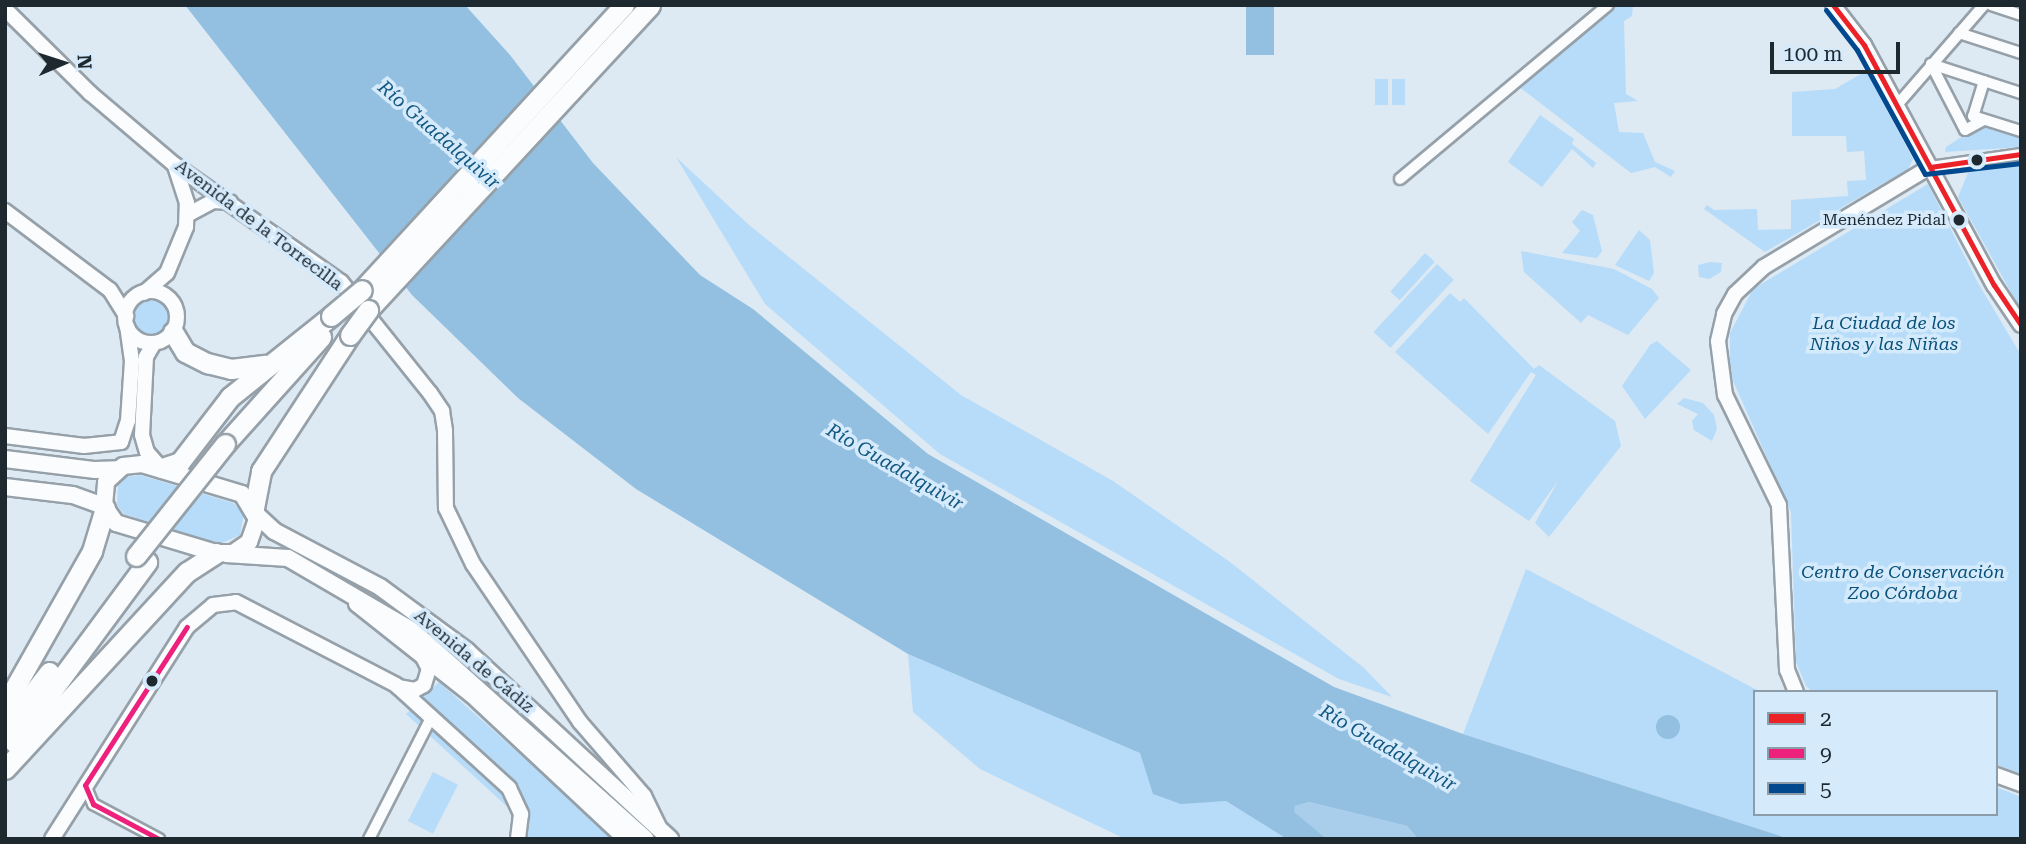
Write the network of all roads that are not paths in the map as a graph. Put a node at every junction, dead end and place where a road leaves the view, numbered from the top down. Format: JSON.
{"nodes":[{"id":1,"x":624,"y":5,"type":"edge"},
{"id":2,"x":650,"y":5,"type":"edge"},
{"id":3,"x":1608,"y":5,"type":"edge"},
{"id":4,"x":1833,"y":5,"type":"edge"},
{"id":5,"x":1984,"y":5,"type":"edge"},
{"id":6,"x":1991,"y":5,"type":"edge"},
{"id":7,"x":5,"y":9,"type":"edge"},
{"id":8,"x":2021,"y":15,"type":"edge"},
{"id":9,"x":1959,"y":33,"type":"junction"},
{"id":10,"x":2021,"y":52,"type":"edge"},
{"id":11,"x":1931,"y":64,"type":"junction"},
{"id":12,"x":1984,"y":81,"type":"junction"},
{"id":13,"x":2021,"y":93,"type":"edge"},
{"id":14,"x":1896,"y":105,"type":"junction"},
{"id":15,"x":1984,"y":120,"type":"junction"},
{"id":16,"x":2021,"y":131,"type":"edge"},
{"id":17,"x":2021,"y":154,"type":"edge"},
{"id":18,"x":175,"y":165,"type":"junction"},
{"id":19,"x":1930,"y":167,"type":"junction"},
{"id":20,"x":1400,"y":179,"type":"dead end"},
{"id":21,"x":230,"y":202,"type":"junction"},
{"id":22,"x":5,"y":211,"type":"edge"},
{"id":23,"x":187,"y":215,"type":"junction"},
{"id":24,"x":167,"y":273,"type":"junction"},
{"id":25,"x":110,"y":290,"type":"junction"},
{"id":26,"x":141,"y":294,"type":"junction"},
{"id":27,"x":169,"y":299,"type":"junction"},
{"id":28,"x":127,"y":321,"type":"junction"},
{"id":29,"x":341,"y":325,"type":"junction"},
{"id":30,"x":2021,"y":325,"type":"edge"},
{"id":31,"x":173,"y":332,"type":"junction"},
{"id":32,"x":147,"y":342,"type":"junction"},
{"id":33,"x":266,"y":365,"type":"junction"},
{"id":34,"x":142,"y":425,"type":"junction"},
{"id":35,"x":5,"y":436,"type":"edge"},
{"id":36,"x":36,"y":442,"type":"junction"},
{"id":37,"x":5,"y":444,"type":"edge"},
{"id":38,"x":5,"y":459,"type":"edge"},
{"id":39,"x":121,"y":467,"type":"junction"},
{"id":40,"x":161,"y":468,"type":"junction"},
{"id":41,"x":5,"y":487,"type":"edge"},
{"id":42,"x":105,"y":507,"type":"junction"},
{"id":43,"x":255,"y":511,"type":"junction"},
{"id":44,"x":221,"y":554,"type":"junction"},
{"id":45,"x":288,"y":558,"type":"junction"},
{"id":46,"x":141,"y":559,"type":"junction"},
{"id":47,"x":418,"y":652,"type":"junction"},
{"id":48,"x":455,"y":682,"type":"junction"},
{"id":49,"x":1795,"y":690,"type":"edge"},
{"id":50,"x":418,"y":696,"type":"junction"},
{"id":51,"x":5,"y":705,"type":"edge"},
{"id":52,"x":433,"y":722,"type":"junction"},
{"id":53,"x":5,"y":729,"type":"edge"},
{"id":54,"x":5,"y":755,"type":"edge"},
{"id":55,"x":5,"y":769,"type":"edge"},
{"id":56,"x":1998,"y":776,"type":"edge"},
{"id":57,"x":2021,"y":784,"type":"edge"},
{"id":58,"x":85,"y":785,"type":"junction"},
{"id":59,"x":571,"y":789,"type":"junction"},
{"id":60,"x":620,"y":815,"type":"junction"},
{"id":61,"x":666,"y":835,"type":"edge"},
{"id":62,"x":52,"y":839,"type":"edge"},
{"id":63,"x":159,"y":839,"type":"edge"},
{"id":64,"x":369,"y":839,"type":"edge"},
{"id":65,"x":518,"y":839,"type":"edge"},
{"id":66,"x":625,"y":839,"type":"edge"},
{"id":67,"x":646,"y":839,"type":"edge"}],
"edges":[{"from":1,"to":29,"type":"highway","bridge":true},
{"from":2,"to":29,"type":"highway","bridge":true},
{"from":3,"to":20,"type":"street"},
{"from":4,"to":14,"type":"street"},
{"from":5,"to":9,"type":"street"},
{"from":6,"to":8,"type":"street"},
{"from":7,"to":18,"type":"street","name":"Avenida de la Torrecilla"},
{"from":9,"to":10,"type":"street"},
{"from":9,"to":11,"type":"street"},
{"from":11,"to":12,"type":"street"},
{"from":11,"to":14,"type":"street"},
{"from":11,"to":15,"type":"street"},
{"from":12,"to":13,"type":"street"},
{"from":12,"to":15,"type":"street"},
{"from":14,"to":19,"type":"street"},
{"from":15,"to":16,"type":"street"},
{"from":17,"to":19,"type":"street"},
{"from":18,"to":21,"type":"street","name":"Avenida de la Torrecilla"},
{"from":18,"to":23,"type":"street"},
{"from":19,"to":30,"type":"street"},
{"from":19,"to":49,"type":"street"},
{"from":21,"to":23,"type":"street"},
{"from":21,"to":61,"type":"street","name":"Avenida de la Torrecilla"},
{"from":22,"to":25,"type":"street"},
{"from":23,"to":24,"type":"street"},
{"from":24,"to":26,"type":"street"},
{"from":24,"to":27,"type":"street"},
{"from":25,"to":26,"type":"street"},
{"from":25,"to":28,"type":"street"},
{"from":26,"to":27,"type":"street"},
{"from":26,"to":28,"type":"street"},
{"from":27,"to":31,"type":"street"},
{"from":28,"to":32,"type":"street"},
{"from":28,"to":36,"type":"street"},
{"from":29,"to":33,"type":"highway"},
{"from":29,"to":43,"type":"highway"},
{"from":29,"to":46,"type":"highway"},
{"from":31,"to":32,"type":"street"},
{"from":31,"to":33,"type":"highway"},
{"from":32,"to":34,"type":"street"},
{"from":33,"to":40,"type":"highway"},
{"from":34,"to":39,"type":"street"},
{"from":34,"to":40,"type":"street"},
{"from":35,"to":36,"type":"street"},
{"from":36,"to":37,"type":"street"},
{"from":38,"to":39,"type":"main road"},
{"from":39,"to":40,"type":"main road","name":"Avenida de Cádiz"},
{"from":39,"to":42,"type":"main road"},
{"from":40,"to":43,"type":"main road","name":"Avenida de Cádiz"},
{"from":41,"to":42,"type":"main road"},
{"from":42,"to":44,"type":"main road","name":"Avenida de Cádiz"},
{"from":42,"to":51,"type":"highway"},
{"from":43,"to":44,"type":"main road"},
{"from":43,"to":61,"type":"main road","name":"Avenida de Cádiz"},
{"from":44,"to":45,"type":"main road","name":"Avenida de Cádiz"},
{"from":44,"to":55,"type":"highway"},
{"from":45,"to":47,"type":"street","name":"Avenida de Cádiz"},
{"from":45,"to":60,"type":"main road","name":"Avenida de Cádiz"},
{"from":46,"to":53,"type":"highway"},
{"from":46,"to":54,"type":"highway"},
{"from":47,"to":48,"type":"street","name":"Avenida de Cádiz"},
{"from":47,"to":50,"type":"street"},
{"from":48,"to":50,"type":"street"},
{"from":48,"to":59,"type":"street","name":"Avenida de Cádiz"},
{"from":50,"to":52,"type":"street"},
{"from":50,"to":58,"type":"street"},
{"from":52,"to":64,"type":"street"},
{"from":52,"to":65,"type":"street"},
{"from":56,"to":57,"type":"street"},
{"from":58,"to":62,"type":"street"},
{"from":58,"to":63,"type":"street"},
{"from":59,"to":60,"type":"street","name":"Avenida de Cádiz"},
{"from":59,"to":66,"type":"street","name":"Avenida de Cádiz"},
{"from":60,"to":67,"type":"main road","name":"Avenida de Cádiz"}]}
